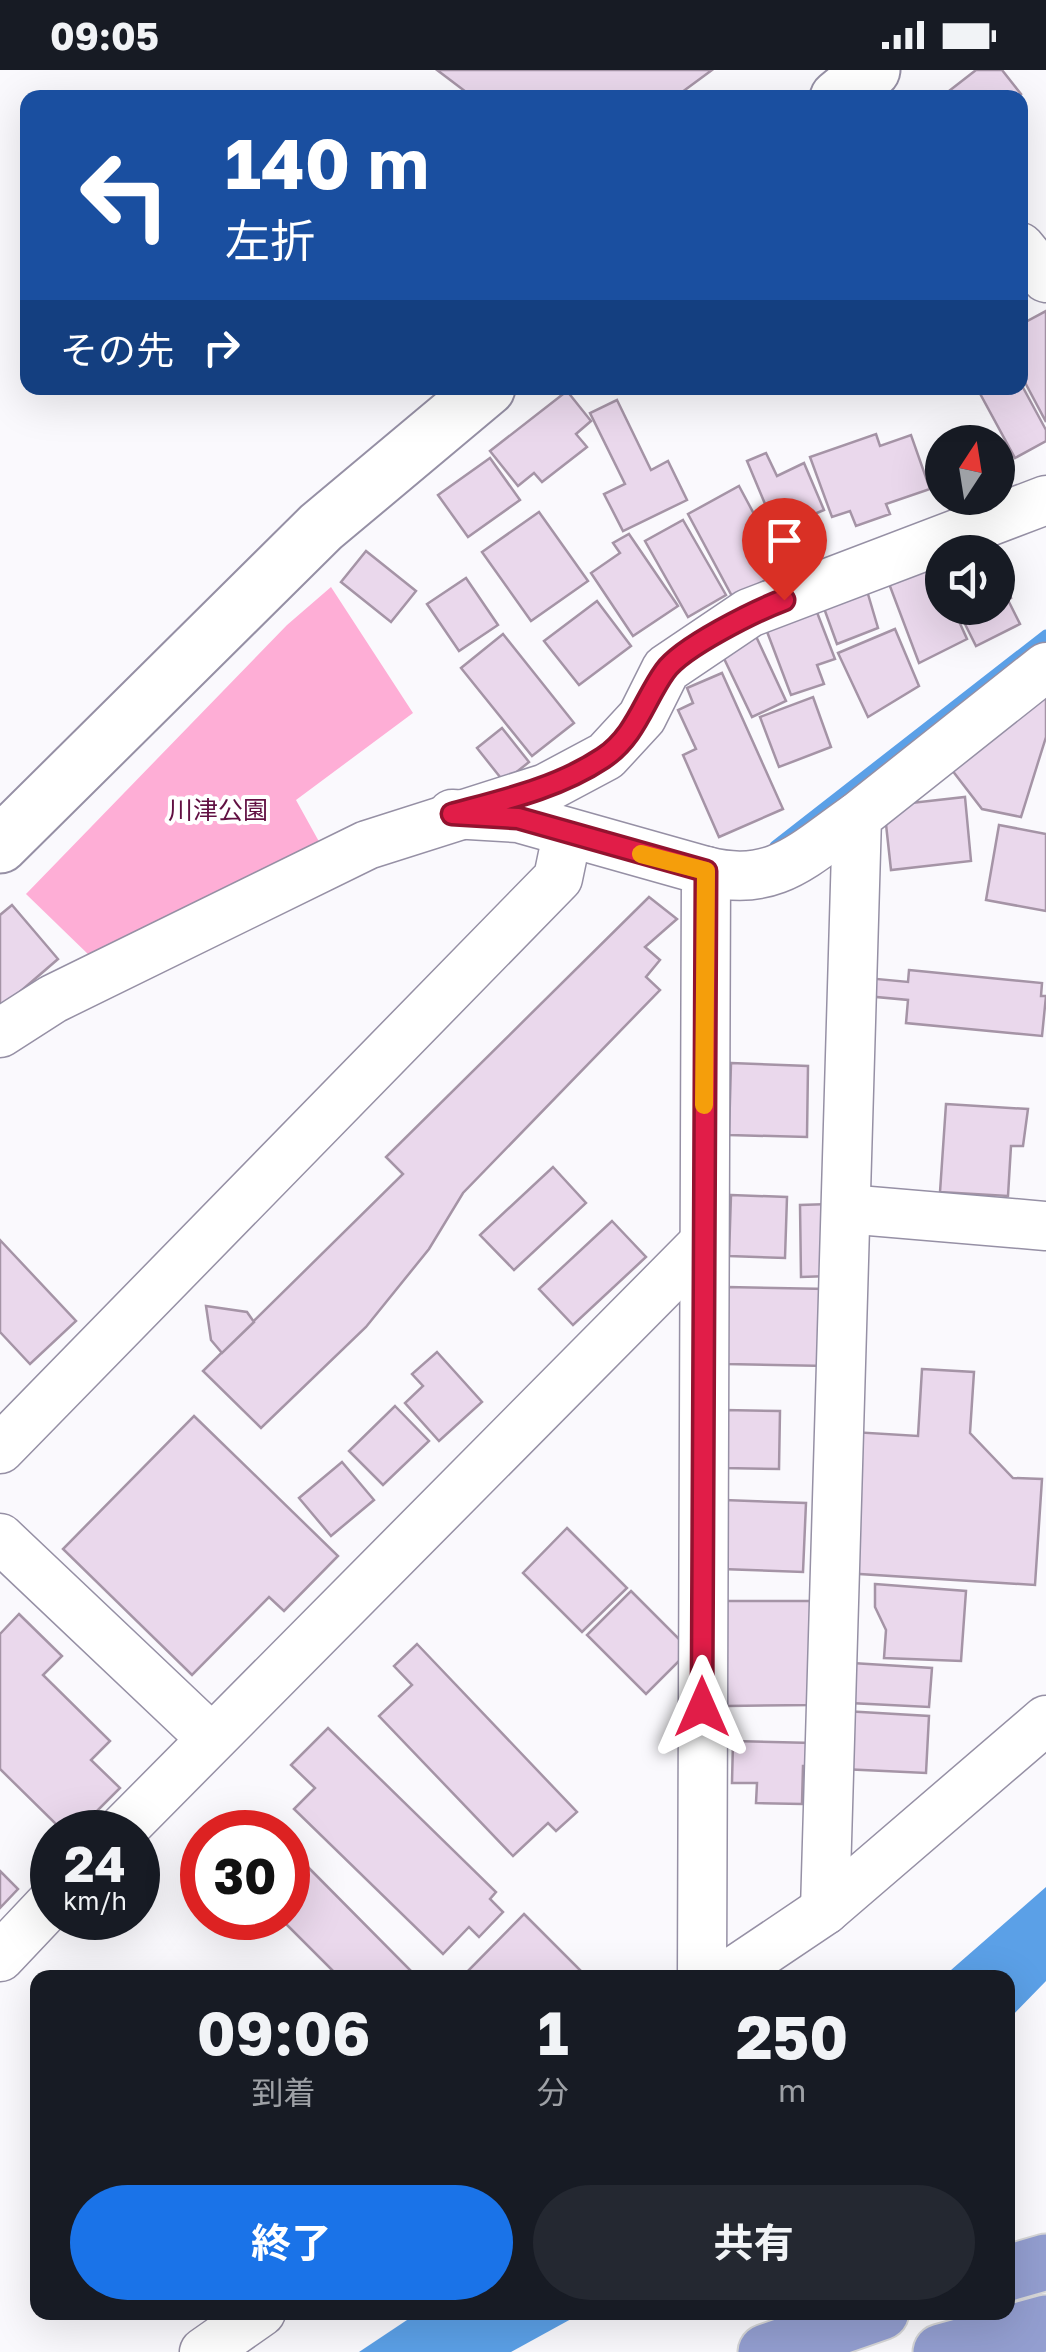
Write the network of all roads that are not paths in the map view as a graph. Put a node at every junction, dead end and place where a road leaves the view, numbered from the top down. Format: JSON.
{"nodes":[{"id":1,"x":871,"y":70,"type":"edge"},
{"id":2,"x":847,"y":90,"type":"edge"},
{"id":3,"x":887,"y":90,"type":"edge"},
{"id":4,"x":1028,"y":257,"type":"edge"},
{"id":5,"x":1046,"y":278,"type":"edge"},
{"id":6,"x":479,"y":395,"type":"edge"},
{"id":7,"x":1046,"y":500,"type":"edge"},
{"id":8,"x":1046,"y":666,"type":"edge"},
{"id":9,"x":452,"y":814,"type":"junction"},
{"id":10,"x":858,"y":816,"type":"junction"},
{"id":11,"x":566,"y":835,"type":"junction"},
{"id":12,"x":0,"y":844,"type":"edge"},
{"id":13,"x":706,"y":871,"type":"junction"},
{"id":14,"x":0,"y":1033,"type":"edge"},
{"id":15,"x":846,"y":1208,"type":"junction"},
{"id":16,"x":1046,"y":1226,"type":"edge"},
{"id":17,"x":703,"y":1244,"type":"junction"},
{"id":18,"x":0,"y":1450,"type":"edge"},
{"id":19,"x":0,"y":1538,"type":"edge"},
{"id":20,"x":1046,"y":1720,"type":"edge"},
{"id":21,"x":211,"y":1738,"type":"junction"},
{"id":22,"x":141,"y":1810,"type":"edge"},
{"id":23,"x":826,"y":1910,"type":"junction"},
{"id":24,"x":30,"y":1925,"type":"edge"},
{"id":25,"x":0,"y":1956,"type":"edge"},
{"id":26,"x":702,"y":1970,"type":"edge"},
{"id":27,"x":736,"y":1970,"type":"edge"},
{"id":28,"x":1046,"y":2262,"type":"edge"},
{"id":29,"x":1015,"y":2272,"type":"edge"},
{"id":30,"x":250,"y":2320,"type":"edge"},
{"id":31,"x":858,"y":2320,"type":"edge"},
{"id":32,"x":1046,"y":2323,"type":"edge"},
{"id":33,"x":204,"y":2352,"type":"edge"},
{"id":34,"x":766,"y":2352,"type":"edge"},
{"id":35,"x":941,"y":2352,"type":"edge"}],
"edges":[{"from":1,"to":2,"type":"street"},
{"from":1,"to":3,"type":"street"},
{"from":4,"to":5,"type":"street"},
{"from":6,"to":12,"type":"street"},
{"from":7,"to":9,"type":"street"},
{"from":8,"to":10,"type":"street"},
{"from":9,"to":11,"type":"street"},
{"from":9,"to":14,"type":"street"},
{"from":10,"to":13,"type":"street"},
{"from":10,"to":15,"type":"street"},
{"from":11,"to":13,"type":"street"},
{"from":11,"to":18,"type":"street"},
{"from":13,"to":17,"type":"street"},
{"from":15,"to":16,"type":"street"},
{"from":15,"to":23,"type":"street"},
{"from":17,"to":21,"type":"street"},
{"from":17,"to":26,"type":"street"},
{"from":19,"to":21,"type":"street"},
{"from":20,"to":23,"type":"street"},
{"from":21,"to":22,"type":"street"},
{"from":23,"to":27,"type":"street"},
{"from":24,"to":25,"type":"street"},
{"from":28,"to":29,"type":"highway"},
{"from":30,"to":33,"type":"street"},
{"from":31,"to":34,"type":"highway"},
{"from":32,"to":35,"type":"highway"}]}
